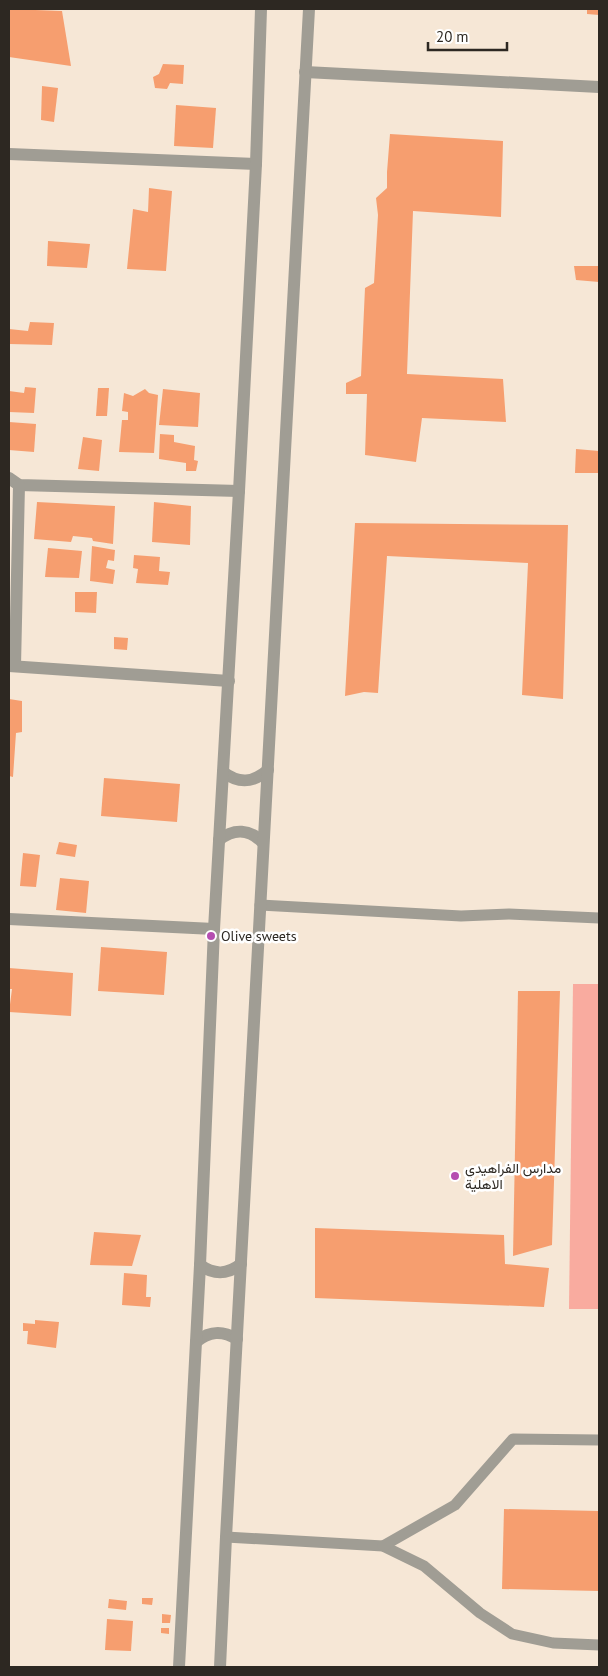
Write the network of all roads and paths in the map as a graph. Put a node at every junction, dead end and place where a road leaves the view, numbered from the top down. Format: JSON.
{"nodes":[{"id":1,"x":261,"y":9,"type":"edge"},
{"id":2,"x":308,"y":9,"type":"edge"},
{"id":3,"x":305,"y":72,"type":"junction"},
{"id":4,"x":599,"y":87,"type":"edge"},
{"id":5,"x":9,"y":154,"type":"edge"},
{"id":6,"x":256,"y":164,"type":"junction"},
{"id":7,"x":14,"y":481,"type":"edge"},
{"id":8,"x":240,"y":491,"type":"junction"},
{"id":9,"x":12,"y":666,"type":"edge"},
{"id":10,"x":228,"y":682,"type":"junction"},
{"id":11,"x":268,"y":770,"type":"junction"},
{"id":12,"x":223,"y":772,"type":"junction"},
{"id":13,"x":219,"y":840,"type":"junction"},
{"id":14,"x":263,"y":843,"type":"junction"},
{"id":15,"x":260,"y":905,"type":"junction"},
{"id":16,"x":599,"y":918,"type":"edge"},
{"id":17,"x":9,"y":919,"type":"edge"},
{"id":18,"x":214,"y":929,"type":"junction"},
{"id":19,"x":240,"y":1264,"type":"junction"},
{"id":20,"x":200,"y":1265,"type":"junction"},
{"id":21,"x":237,"y":1339,"type":"junction"},
{"id":22,"x":196,"y":1342,"type":"junction"},
{"id":23,"x":599,"y":1440,"type":"edge"},
{"id":24,"x":226,"y":1537,"type":"junction"},
{"id":25,"x":384,"y":1546,"type":"junction"},
{"id":26,"x":599,"y":1645,"type":"edge"},
{"id":27,"x":179,"y":1667,"type":"edge"},
{"id":28,"x":220,"y":1667,"type":"edge"}],
"edges":[{"from":1,"to":6,"type":"street"},
{"from":2,"to":3,"type":"street"},
{"from":3,"to":4,"type":"street"},
{"from":3,"to":11,"type":"street"},
{"from":5,"to":6,"type":"street"},
{"from":6,"to":8,"type":"street"},
{"from":7,"to":8,"type":"street"},
{"from":7,"to":9,"type":"street"},
{"from":8,"to":10,"type":"street"},
{"from":9,"to":10,"type":"street"},
{"from":10,"to":12,"type":"street"},
{"from":11,"to":12,"type":"street"},
{"from":11,"to":14,"type":"street"},
{"from":12,"to":13,"type":"street"},
{"from":13,"to":14,"type":"street"},
{"from":13,"to":18,"type":"street"},
{"from":14,"to":15,"type":"street"},
{"from":15,"to":16,"type":"lane"},
{"from":15,"to":19,"type":"street"},
{"from":17,"to":18,"type":"street"},
{"from":18,"to":20,"type":"street"},
{"from":19,"to":20,"type":"street"},
{"from":19,"to":21,"type":"street"},
{"from":20,"to":22,"type":"street"},
{"from":21,"to":22,"type":"street"},
{"from":21,"to":24,"type":"street"},
{"from":22,"to":27,"type":"street"},
{"from":23,"to":25,"type":"lane"},
{"from":24,"to":25,"type":"lane"},
{"from":24,"to":28,"type":"street"},
{"from":25,"to":26,"type":"lane"}]}
